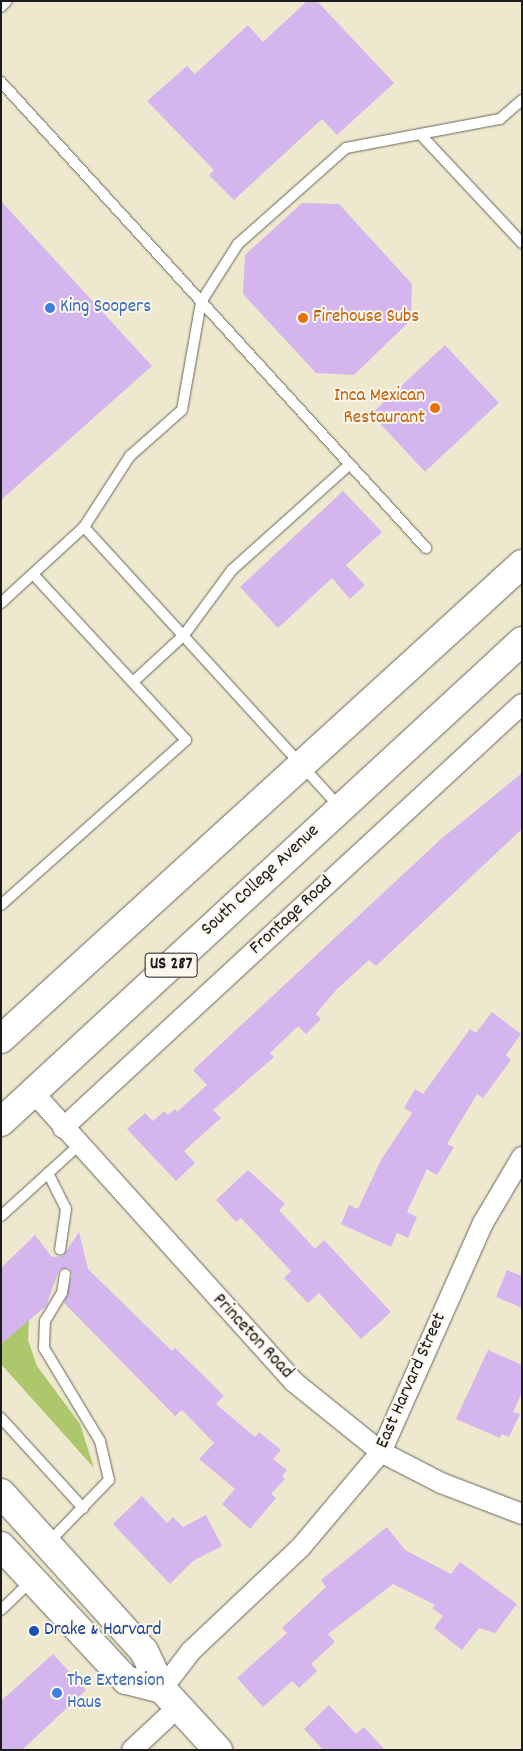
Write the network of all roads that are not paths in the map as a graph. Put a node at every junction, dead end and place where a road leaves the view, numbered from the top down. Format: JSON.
{"nodes":[{"id":1,"x":7,"y":1,"type":"edge"},
{"id":2,"x":1,"y":7,"type":"edge"},
{"id":3,"x":1,"y":82,"type":"edge"},
{"id":4,"x":522,"y":100,"type":"edge"},
{"id":5,"x":421,"y":135,"type":"junction"},
{"id":6,"x":522,"y":243,"type":"edge"},
{"id":7,"x":201,"y":302,"type":"junction"},
{"id":8,"x":349,"y":464,"type":"junction"},
{"id":9,"x":84,"y":527,"type":"junction"},
{"id":10,"x":426,"y":548,"type":"dead end"},
{"id":11,"x":522,"y":564,"type":"edge"},
{"id":12,"x":33,"y":574,"type":"junction"},
{"id":13,"x":1,"y":603,"type":"edge"},
{"id":14,"x":184,"y":635,"type":"junction"},
{"id":15,"x":522,"y":641,"type":"edge"},
{"id":16,"x":133,"y":682,"type":"junction"},
{"id":17,"x":522,"y":704,"type":"edge"},
{"id":18,"x":304,"y":766,"type":"junction"},
{"id":19,"x":341,"y":808,"type":"junction"},
{"id":20,"x":1,"y":904,"type":"edge"},
{"id":21,"x":1,"y":1040,"type":"edge"},
{"id":22,"x":33,"y":1092,"type":"junction"},
{"id":23,"x":1,"y":1122,"type":"edge"},
{"id":24,"x":63,"y":1128,"type":"junction"},
{"id":25,"x":78,"y":1145,"type":"junction"},
{"id":26,"x":518,"y":1169,"type":"edge"},
{"id":27,"x":48,"y":1173,"type":"junction"},
{"id":28,"x":1,"y":1216,"type":"edge"},
{"id":29,"x":60,"y":1250,"type":"dead end"},
{"id":30,"x":64,"y":1274,"type":"dead end"},
{"id":31,"x":1,"y":1418,"type":"edge"},
{"id":32,"x":381,"y":1452,"type":"junction"},
{"id":33,"x":1,"y":1493,"type":"edge"},
{"id":34,"x":83,"y":1508,"type":"junction"},
{"id":35,"x":522,"y":1514,"type":"edge"},
{"id":36,"x":47,"y":1544,"type":"junction"},
{"id":37,"x":1,"y":1546,"type":"edge"},
{"id":38,"x":32,"y":1580,"type":"junction"},
{"id":39,"x":1,"y":1610,"type":"edge"},
{"id":40,"x":170,"y":1698,"type":"junction"},
{"id":41,"x":132,"y":1750,"type":"edge"},
{"id":42,"x":218,"y":1750,"type":"edge"}],
"edges":[{"from":1,"to":2,"type":"lane"},
{"from":3,"to":7,"type":"lane"},
{"from":4,"to":5,"type":"lane"},
{"from":5,"to":6,"type":"lane"},
{"from":5,"to":7,"type":"lane"},
{"from":7,"to":8,"type":"lane"},
{"from":7,"to":9,"type":"lane"},
{"from":8,"to":10,"type":"lane"},
{"from":8,"to":14,"type":"lane"},
{"from":9,"to":12,"type":"lane"},
{"from":9,"to":14,"type":"lane"},
{"from":11,"to":18,"type":"main road"},
{"from":12,"to":13,"type":"lane"},
{"from":12,"to":16,"type":"lane"},
{"from":14,"to":16,"type":"lane"},
{"from":14,"to":18,"type":"lane"},
{"from":15,"to":19,"type":"main road","name":"South College Avenue","number":"US 287"},
{"from":16,"to":20,"type":"lane"},
{"from":17,"to":24,"type":"street","name":"Frontage Road"},
{"from":18,"to":19,"type":"lane"},
{"from":18,"to":21,"type":"main road"},
{"from":19,"to":22,"type":"main road","name":"South College Avenue","number":"US 287"},
{"from":22,"to":23,"type":"main road","name":"South College Avenue","number":"US 287"},
{"from":22,"to":24,"type":"street","name":"Princeton Road"},
{"from":24,"to":25,"type":"street","name":"Princeton Road"},
{"from":25,"to":27,"type":"lane"},
{"from":25,"to":32,"type":"street","name":"Princeton Road"},
{"from":26,"to":32,"type":"street","name":"East Harvard Street"},
{"from":27,"to":28,"type":"lane"},
{"from":27,"to":29,"type":"lane"},
{"from":30,"to":34,"type":"lane"},
{"from":31,"to":34,"type":"lane"},
{"from":32,"to":35,"type":"street","name":"Princeton Road"},
{"from":32,"to":40,"type":"street","name":"East Harvard Street"},
{"from":33,"to":36,"type":"main road"},
{"from":34,"to":36,"type":"lane"},
{"from":36,"to":40,"type":"main road"},
{"from":37,"to":38,"type":"main road"},
{"from":38,"to":39,"type":"lane"},
{"from":38,"to":40,"type":"main road"},
{"from":40,"to":41,"type":"street","name":"East Harvard Street"},
{"from":40,"to":42,"type":"main road"}]}
